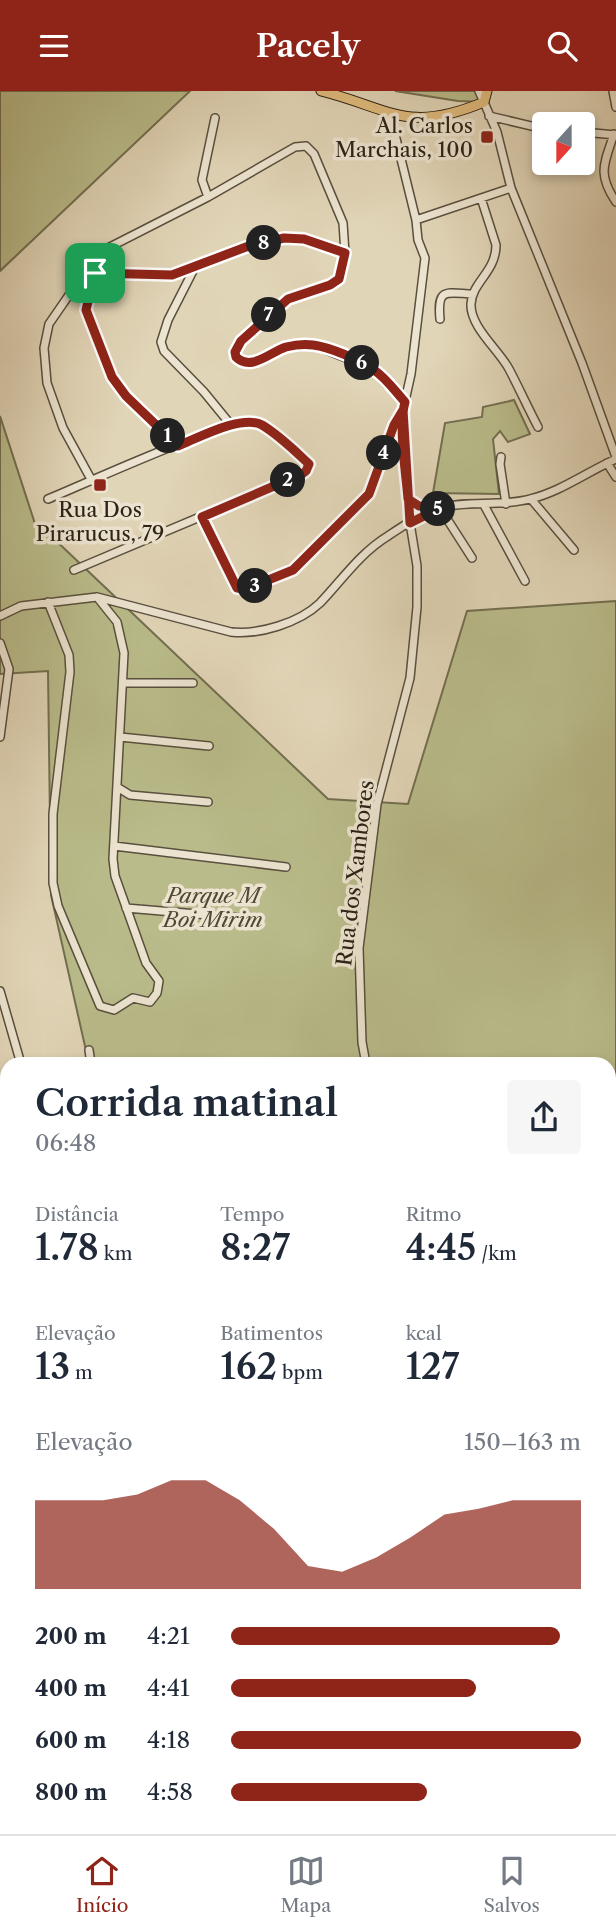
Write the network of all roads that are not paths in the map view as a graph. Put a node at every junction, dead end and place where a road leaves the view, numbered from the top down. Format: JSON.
{"nodes":[{"id":1,"x":321,"y":91,"type":"edge"},
{"id":2,"x":479,"y":91,"type":"edge"},
{"id":3,"x":487,"y":91,"type":"edge"},
{"id":4,"x":612,"y":91,"type":"edge"},
{"id":5,"x":484,"y":101,"type":"junction"},
{"id":6,"x":616,"y":107,"type":"edge"},
{"id":7,"x":390,"y":114,"type":"junction"},
{"id":8,"x":489,"y":116,"type":"junction"},
{"id":9,"x":215,"y":118,"type":"dead end"},
{"id":10,"x":532,"y":126,"type":"edge"},
{"id":11,"x":595,"y":133,"type":"edge"},
{"id":12,"x":615,"y":135,"type":"edge"},
{"id":13,"x":511,"y":188,"type":"junction"},
{"id":14,"x":208,"y":197,"type":"junction"},
{"id":15,"x":481,"y":198,"type":"junction"},
{"id":16,"x":616,"y":202,"type":"edge"},
{"id":17,"x":416,"y":220,"type":"junction"},
{"id":18,"x":345,"y":253,"type":"junction"},
{"id":19,"x":194,"y":268,"type":"junction"},
{"id":20,"x":85,"y":272,"type":"junction"},
{"id":21,"x":95,"y":273,"type":"junction"},
{"id":22,"x":473,"y":294,"type":"junction"},
{"id":23,"x":440,"y":319,"type":"dead end"},
{"id":24,"x":404,"y":406,"type":"junction"},
{"id":25,"x":230,"y":425,"type":"junction"},
{"id":26,"x":538,"y":427,"type":"dead end"},
{"id":27,"x":178,"y":446,"type":"junction"},
{"id":28,"x":501,"y":457,"type":"dead end"},
{"id":29,"x":616,"y":458,"type":"edge"},
{"id":30,"x":607,"y":463,"type":"junction"},
{"id":31,"x":615,"y":476,"type":"edge"},
{"id":32,"x":92,"y":481,"type":"junction"},
{"id":33,"x":48,"y":499,"type":"dead end"},
{"id":34,"x":408,"y":499,"type":"junction"},
{"id":35,"x":531,"y":499,"type":"junction"},
{"id":36,"x":506,"y":504,"type":"junction"},
{"id":37,"x":484,"y":505,"type":"junction"},
{"id":38,"x":440,"y":508,"type":"junction"},
{"id":39,"x":202,"y":517,"type":"junction"},
{"id":40,"x":410,"y":523,"type":"junction"},
{"id":41,"x":574,"y":550,"type":"dead end"},
{"id":42,"x":471,"y":558,"type":"dead end"},
{"id":43,"x":74,"y":569,"type":"dead end"},
{"id":44,"x":525,"y":581,"type":"dead end"},
{"id":45,"x":97,"y":597,"type":"junction"},
{"id":46,"x":48,"y":602,"type":"junction"},
{"id":47,"x":0,"y":616,"type":"edge"},
{"id":48,"x":0,"y":643,"type":"edge"},
{"id":49,"x":122,"y":683,"type":"junction"},
{"id":50,"x":193,"y":683,"type":"dead end"},
{"id":51,"x":0,"y":737,"type":"edge"},
{"id":52,"x":120,"y":737,"type":"junction"},
{"id":53,"x":209,"y":746,"type":"dead end"},
{"id":54,"x":117,"y":787,"type":"junction"},
{"id":55,"x":208,"y":802,"type":"dead end"},
{"id":56,"x":114,"y":846,"type":"junction"},
{"id":57,"x":286,"y":867,"type":"dead end"},
{"id":58,"x":126,"y":908,"type":"junction"},
{"id":59,"x":244,"y":918,"type":"dead end"},
{"id":60,"x":0,"y":991,"type":"edge"},
{"id":61,"x":89,"y":1050,"type":"dead end"},
{"id":62,"x":19,"y":1057,"type":"edge"},
{"id":63,"x":90,"y":1057,"type":"edge"},
{"id":64,"x":365,"y":1057,"type":"edge"}],
"edges":[{"from":1,"to":7,"type":"main road"},
{"from":2,"to":5,"type":"street"},
{"from":3,"to":5,"type":"main road"},
{"from":4,"to":6,"type":"street"},
{"from":5,"to":7,"type":"main road"},
{"from":5,"to":8,"type":"street"},
{"from":7,"to":17,"type":"street"},
{"from":8,"to":10,"type":"street"},
{"from":8,"to":13,"type":"street"},
{"from":9,"to":14,"type":"street"},
{"from":11,"to":12,"type":"street"},
{"from":12,"to":16,"type":"street"},
{"from":13,"to":15,"type":"street"},
{"from":13,"to":29,"type":"street"},
{"from":14,"to":18,"type":"street"},
{"from":14,"to":20,"type":"street"},
{"from":15,"to":17,"type":"street"},
{"from":15,"to":22,"type":"street"},
{"from":17,"to":24,"type":"street"},
{"from":18,"to":19,"type":"street"},
{"from":18,"to":24,"type":"street"},
{"from":19,"to":21,"type":"street"},
{"from":19,"to":25,"type":"street"},
{"from":20,"to":21,"type":"street"},
{"from":20,"to":32,"type":"street"},
{"from":21,"to":27,"type":"street"},
{"from":22,"to":23,"type":"street"},
{"from":22,"to":26,"type":"street"},
{"from":24,"to":34,"type":"street","name":"Rua dos Xambores"},
{"from":24,"to":39,"type":"street"},
{"from":25,"to":27,"type":"street"},
{"from":25,"to":39,"type":"street"},
{"from":27,"to":32,"type":"street"},
{"from":28,"to":36,"type":"street"},
{"from":29,"to":30,"type":"street"},
{"from":30,"to":31,"type":"street"},
{"from":30,"to":35,"type":"street"},
{"from":32,"to":33,"type":"street"},
{"from":34,"to":38,"type":"street"},
{"from":34,"to":40,"type":"street","name":"Rua dos Xambores"},
{"from":35,"to":36,"type":"street"},
{"from":35,"to":41,"type":"street"},
{"from":36,"to":37,"type":"street"},
{"from":37,"to":38,"type":"street"},
{"from":37,"to":44,"type":"street"},
{"from":38,"to":40,"type":"street"},
{"from":38,"to":42,"type":"street"},
{"from":39,"to":43,"type":"street"},
{"from":40,"to":45,"type":"street"},
{"from":40,"to":64,"type":"street","name":"Rua dos Xambores"},
{"from":45,"to":46,"type":"street"},
{"from":45,"to":49,"type":"street"},
{"from":46,"to":47,"type":"street"},
{"from":46,"to":58,"type":"street"},
{"from":48,"to":51,"type":"street"},
{"from":49,"to":50,"type":"street"},
{"from":49,"to":52,"type":"street"},
{"from":52,"to":53,"type":"street"},
{"from":52,"to":54,"type":"street"},
{"from":54,"to":55,"type":"street"},
{"from":54,"to":56,"type":"street"},
{"from":56,"to":57,"type":"street"},
{"from":56,"to":58,"type":"street"},
{"from":58,"to":59,"type":"street"},
{"from":60,"to":62,"type":"street"},
{"from":61,"to":63,"type":"street"}]}
